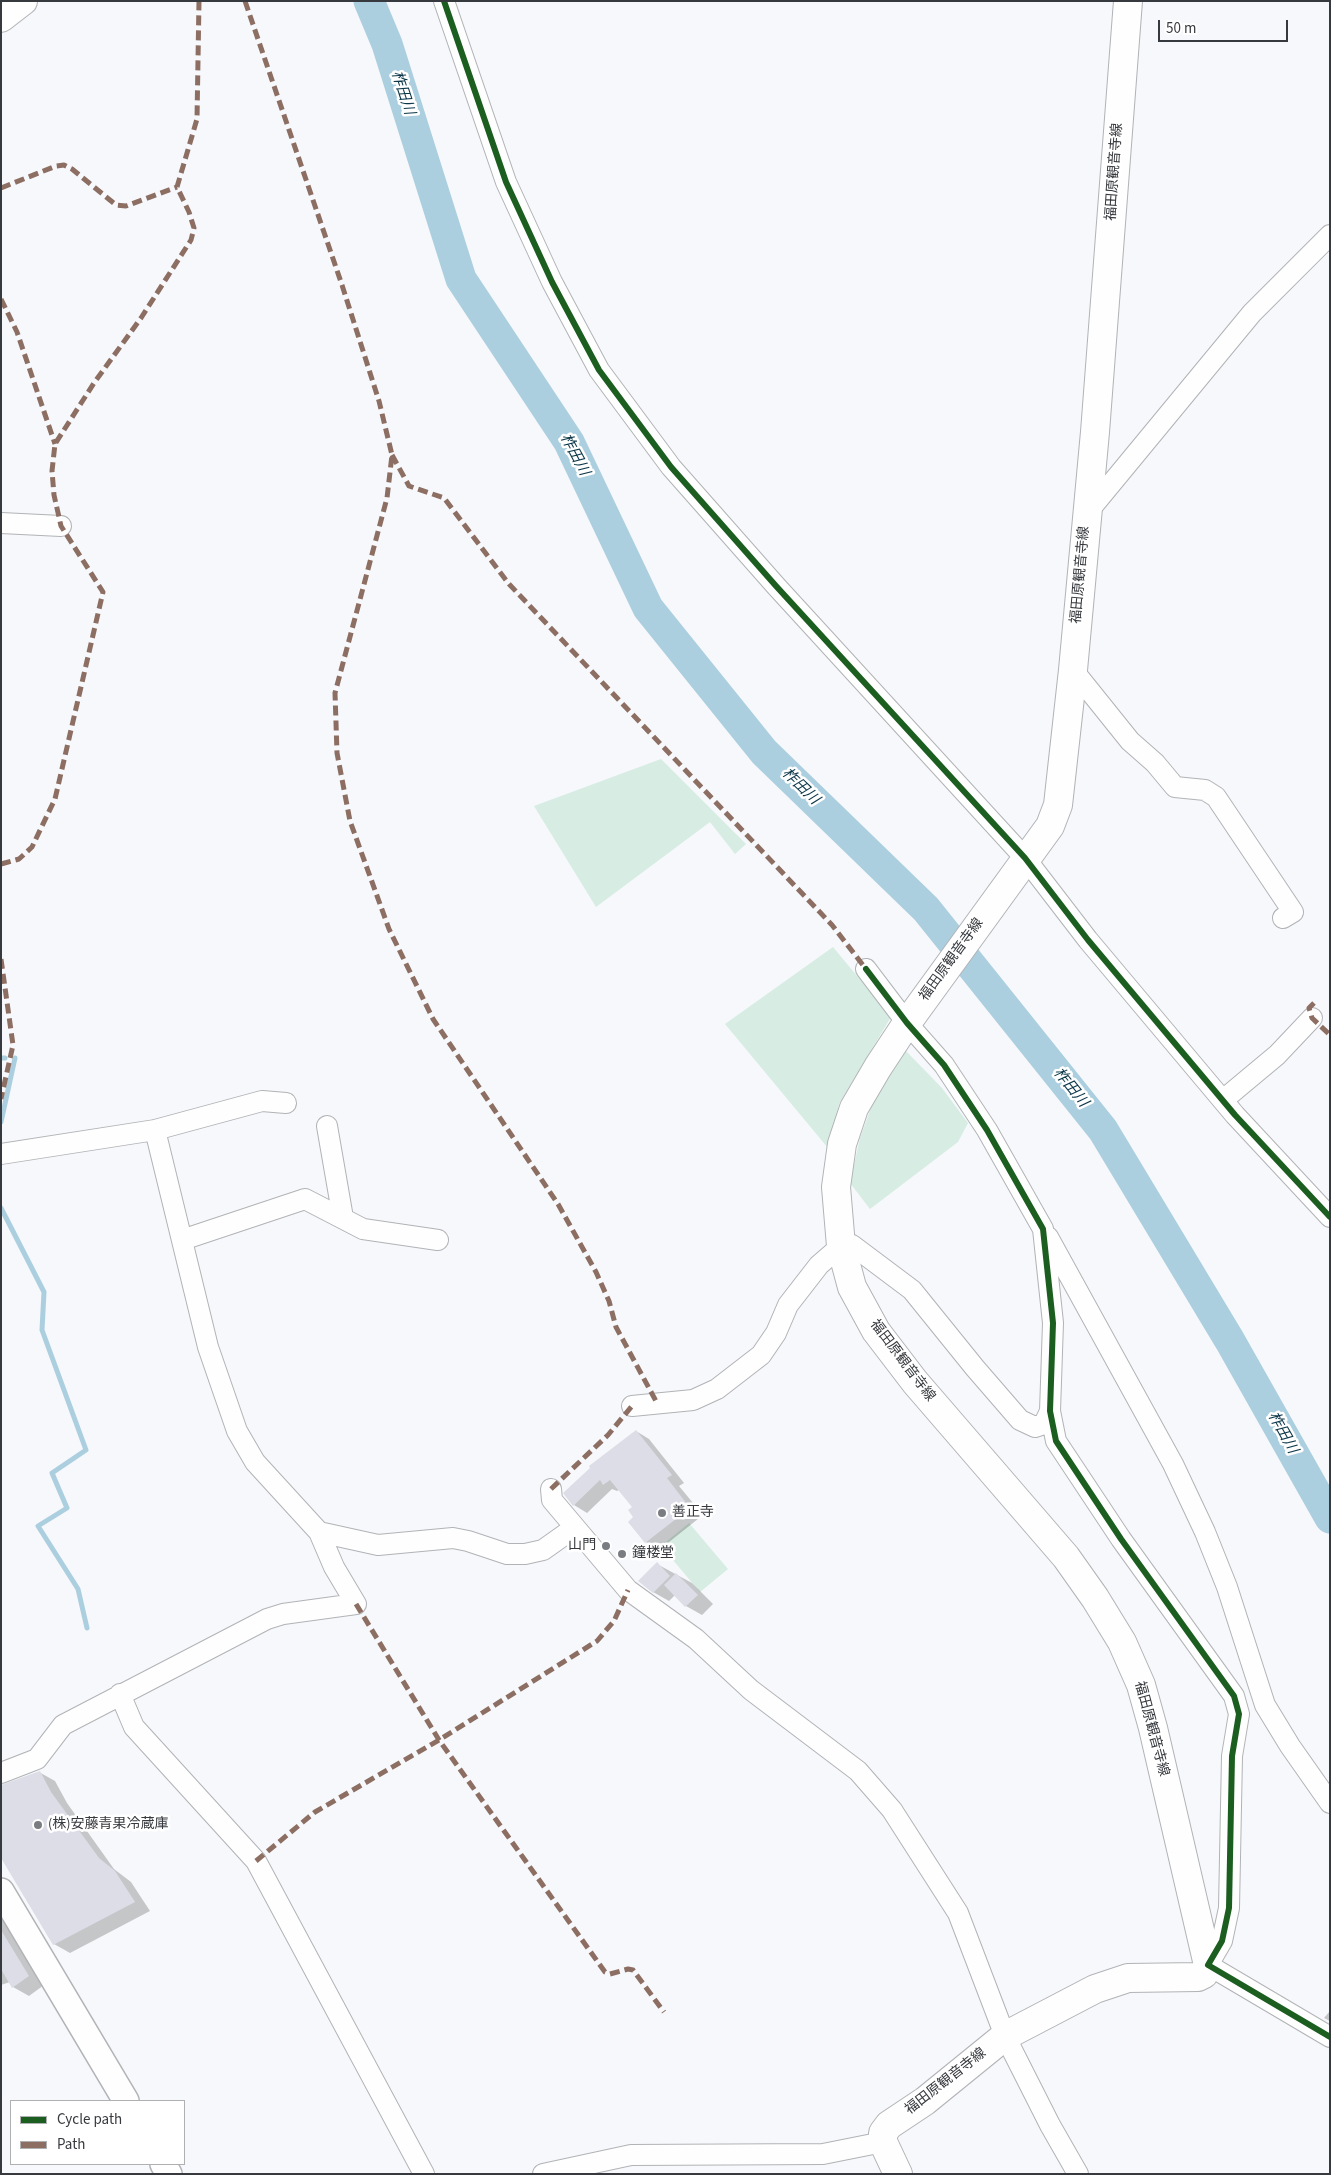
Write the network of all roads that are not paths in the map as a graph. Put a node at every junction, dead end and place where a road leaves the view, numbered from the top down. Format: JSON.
{"nodes":[{"id":1,"x":23,"y":1,"type":"edge"},
{"id":2,"x":444,"y":1,"type":"edge"},
{"id":3,"x":1128,"y":1,"type":"edge"},
{"id":4,"x":1,"y":18,"type":"edge"},
{"id":5,"x":1330,"y":235,"type":"edge"},
{"id":6,"x":1087,"y":513,"type":"junction"},
{"id":7,"x":1,"y":523,"type":"edge"},
{"id":8,"x":61,"y":526,"type":"dead end"},
{"id":9,"x":1073,"y":670,"type":"junction"},
{"id":10,"x":1025,"y":858,"type":"junction"},
{"id":11,"x":1283,"y":918,"type":"dead end"},
{"id":12,"x":866,"y":969,"type":"dead end"},
{"id":13,"x":1312,"y":1018,"type":"dead end"},
{"id":14,"x":906,"y":1023,"type":"junction"},
{"id":15,"x":1223,"y":1100,"type":"junction"},
{"id":16,"x":286,"y":1103,"type":"dead end"},
{"id":17,"x":327,"y":1126,"type":"dead end"},
{"id":18,"x":155,"y":1130,"type":"junction"},
{"id":19,"x":1,"y":1154,"type":"edge"},
{"id":20,"x":1330,"y":1217,"type":"edge"},
{"id":21,"x":343,"y":1218,"type":"junction"},
{"id":22,"x":1043,"y":1229,"type":"junction"},
{"id":23,"x":182,"y":1240,"type":"junction"},
{"id":24,"x":438,"y":1240,"type":"dead end"},
{"id":25,"x":841,"y":1246,"type":"junction"},
{"id":26,"x":632,"y":1406,"type":"dead end"},
{"id":27,"x":1050,"y":1411,"type":"junction"},
{"id":28,"x":551,"y":1489,"type":"dead end"},
{"id":29,"x":574,"y":1528,"type":"junction"},
{"id":30,"x":319,"y":1532,"type":"junction"},
{"id":31,"x":120,"y":1694,"type":"junction"},
{"id":32,"x":1265,"y":1705,"type":"junction"},
{"id":33,"x":1239,"y":1714,"type":"junction"},
{"id":34,"x":1,"y":1773,"type":"edge"},
{"id":35,"x":1330,"y":1803,"type":"edge"},
{"id":36,"x":1,"y":1891,"type":"edge"},
{"id":37,"x":1208,"y":1965,"type":"junction"},
{"id":38,"x":1006,"y":2036,"type":"junction"},
{"id":39,"x":1330,"y":2037,"type":"edge"},
{"id":40,"x":125,"y":2100,"type":"edge"},
{"id":41,"x":883,"y":2142,"type":"junction"},
{"id":42,"x":424,"y":2174,"type":"edge"},
{"id":43,"x":543,"y":2174,"type":"edge"},
{"id":44,"x":898,"y":2174,"type":"edge"},
{"id":45,"x":1078,"y":2174,"type":"edge"}],
"edges":[{"from":1,"to":4,"type":"main road"},
{"from":2,"to":10,"type":"street"},
{"from":3,"to":6,"type":"main road","name":"福田原観音寺線"},
{"from":5,"to":6,"type":"street"},
{"from":6,"to":9,"type":"main road","name":"福田原観音寺線"},
{"from":7,"to":8,"type":"street"},
{"from":9,"to":10,"type":"main road","name":"福田原観音寺線"},
{"from":9,"to":11,"type":"street"},
{"from":10,"to":14,"type":"main road","name":"福田原観音寺線"},
{"from":10,"to":15,"type":"street"},
{"from":12,"to":14,"type":"street"},
{"from":13,"to":15,"type":"street"},
{"from":14,"to":22,"type":"street"},
{"from":14,"to":25,"type":"main road","name":"福田原観音寺線"},
{"from":15,"to":20,"type":"street"},
{"from":16,"to":18,"type":"street"},
{"from":17,"to":21,"type":"street"},
{"from":18,"to":19,"type":"street"},
{"from":18,"to":23,"type":"street"},
{"from":21,"to":23,"type":"street"},
{"from":21,"to":24,"type":"street"},
{"from":22,"to":27,"type":"street"},
{"from":22,"to":32,"type":"street"},
{"from":23,"to":30,"type":"street"},
{"from":25,"to":26,"type":"street"},
{"from":25,"to":27,"type":"street"},
{"from":25,"to":37,"type":"main road","name":"福田原観音寺線"},
{"from":27,"to":33,"type":"street"},
{"from":28,"to":29,"type":"street"},
{"from":29,"to":30,"type":"street"},
{"from":29,"to":38,"type":"street"},
{"from":30,"to":31,"type":"street"},
{"from":31,"to":34,"type":"street"},
{"from":31,"to":42,"type":"street"},
{"from":32,"to":33,"type":"street"},
{"from":32,"to":35,"type":"street"},
{"from":33,"to":37,"type":"street"},
{"from":36,"to":40,"type":"street"},
{"from":37,"to":38,"type":"main road","name":"福田原観音寺線"},
{"from":37,"to":39,"type":"street"},
{"from":38,"to":41,"type":"main road","name":"福田原観音寺線"},
{"from":38,"to":45,"type":"street"},
{"from":41,"to":43,"type":"street"},
{"from":41,"to":44,"type":"main road"}]}
